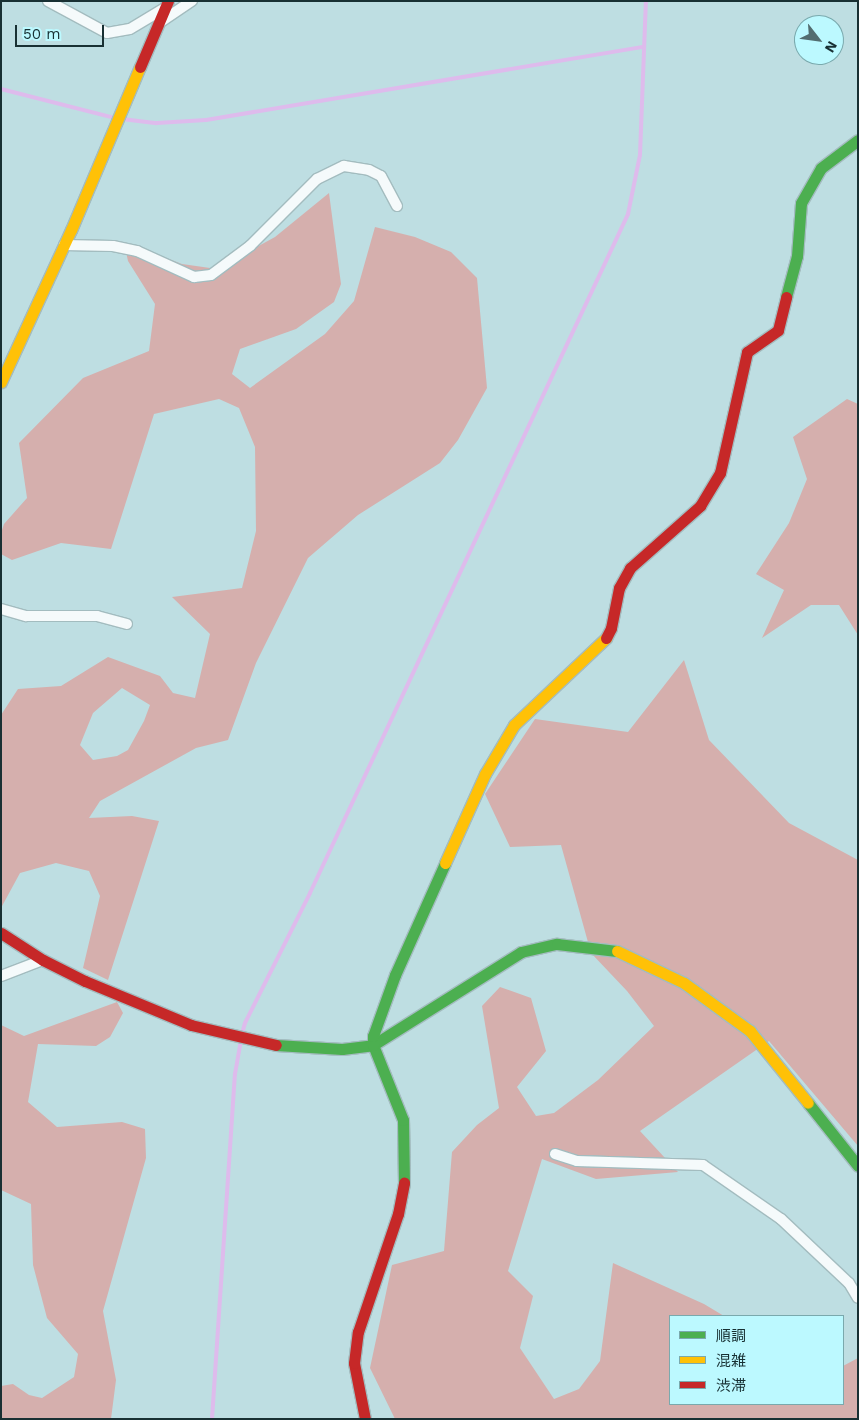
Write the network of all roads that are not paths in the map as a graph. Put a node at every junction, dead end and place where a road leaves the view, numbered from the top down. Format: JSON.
{"nodes":[{"id":1,"x":48,"y":1,"type":"edge"},
{"id":2,"x":192,"y":1,"type":"edge"},
{"id":3,"x":167,"y":5,"type":"edge"},
{"id":4,"x":158,"y":23,"type":"junction"},
{"id":5,"x":858,"y":140,"type":"edge"},
{"id":6,"x":397,"y":206,"type":"dead end"},
{"id":7,"x":64,"y":246,"type":"junction"},
{"id":8,"x":1,"y":382,"type":"edge"},
{"id":9,"x":1,"y":609,"type":"edge"},
{"id":10,"x":127,"y":624,"type":"dead end"},
{"id":11,"x":1,"y":933,"type":"edge"},
{"id":12,"x":43,"y":960,"type":"junction"},
{"id":13,"x":1,"y":976,"type":"edge"},
{"id":14,"x":373,"y":1045,"type":"junction"},
{"id":15,"x":555,"y":1154,"type":"dead end"},
{"id":16,"x":858,"y":1166,"type":"edge"},
{"id":17,"x":853,"y":1285,"type":"edge"},
{"id":18,"x":858,"y":1298,"type":"edge"},
{"id":19,"x":365,"y":1419,"type":"edge"}],
"edges":[{"from":1,"to":3,"type":"street"},
{"from":2,"to":4,"type":"street"},
{"from":3,"to":4,"type":"street"},
{"from":4,"to":7,"type":"street"},
{"from":5,"to":14,"type":"street"},
{"from":6,"to":7,"type":"street"},
{"from":7,"to":8,"type":"street"},
{"from":9,"to":10,"type":"street"},
{"from":11,"to":12,"type":"street"},
{"from":12,"to":13,"type":"street"},
{"from":12,"to":14,"type":"street"},
{"from":14,"to":16,"type":"street"},
{"from":14,"to":19,"type":"street"},
{"from":15,"to":17,"type":"street"},
{"from":17,"to":18,"type":"street"}]}
